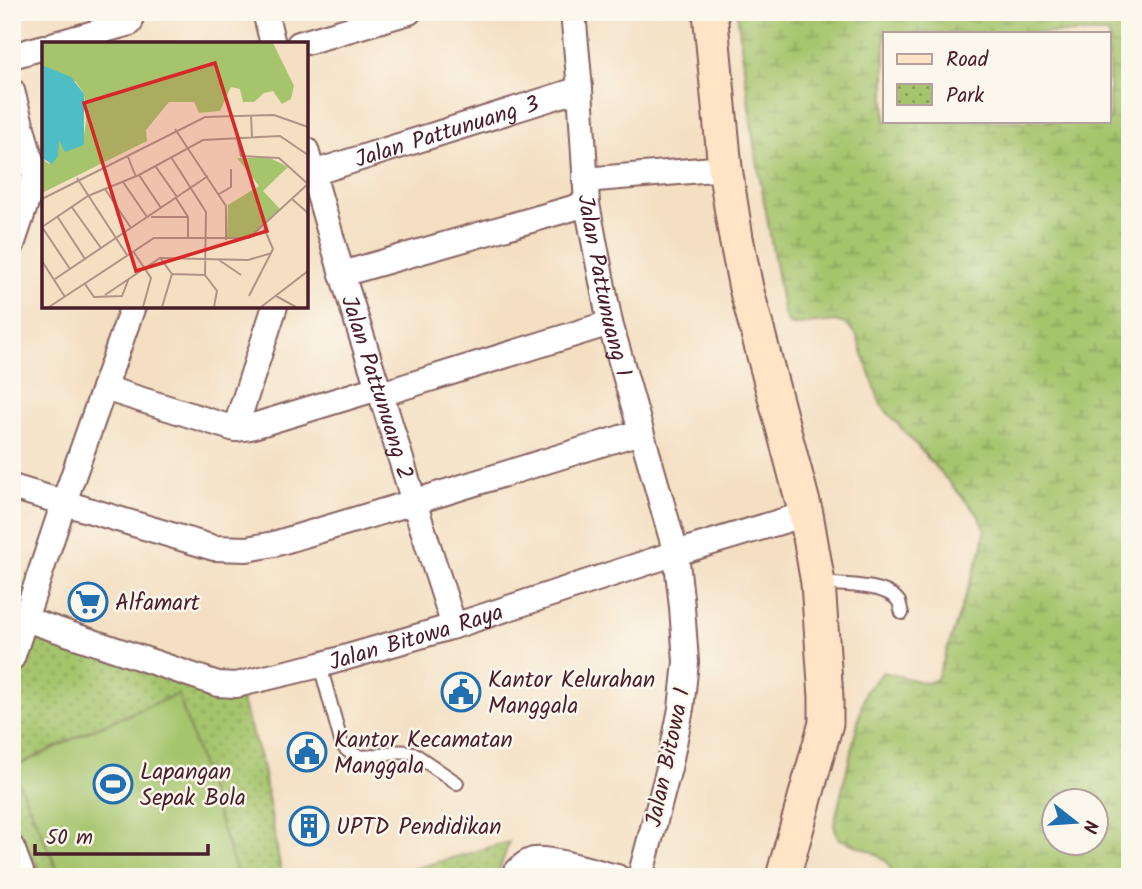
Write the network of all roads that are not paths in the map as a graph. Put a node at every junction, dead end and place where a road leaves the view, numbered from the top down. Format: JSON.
{"nodes":[{"id":1,"x":265,"y":12,"type":"edge"},
{"id":2,"x":409,"y":12,"type":"edge"},
{"id":3,"x":573,"y":12,"type":"edge"},
{"id":4,"x":710,"y":12,"type":"edge"},
{"id":5,"x":131,"y":26,"type":"edge"},
{"id":6,"x":63,"y":42,"type":"edge"},
{"id":7,"x":272,"y":42,"type":"edge"},
{"id":8,"x":306,"y":42,"type":"edge"},
{"id":9,"x":42,"y":48,"type":"edge"},
{"id":10,"x":12,"y":55,"type":"edge"},
{"id":11,"x":580,"y":89,"type":"junction"},
{"id":12,"x":12,"y":91,"type":"edge"},
{"id":13,"x":312,"y":168,"type":"edge"},
{"id":14,"x":725,"y":168,"type":"junction"},
{"id":15,"x":24,"y":180,"type":"edge"},
{"id":16,"x":586,"y":192,"type":"junction"},
{"id":17,"x":308,"y":197,"type":"edge"},
{"id":18,"x":12,"y":245,"type":"edge"},
{"id":19,"x":342,"y":274,"type":"junction"},
{"id":20,"x":132,"y":308,"type":"edge"},
{"id":21,"x":274,"y":308,"type":"edge"},
{"id":22,"x":610,"y":323,"type":"junction"},
{"id":23,"x":104,"y":388,"type":"junction"},
{"id":24,"x":380,"y":391,"type":"junction"},
{"id":25,"x":235,"y":429,"type":"junction"},
{"id":26,"x":640,"y":432,"type":"junction"},
{"id":27,"x":12,"y":487,"type":"edge"},
{"id":28,"x":65,"y":502,"type":"junction"},
{"id":29,"x":414,"y":502,"type":"junction"},
{"id":30,"x":806,"y":514,"type":"junction"},
{"id":31,"x":676,"y":553,"type":"junction"},
{"id":32,"x":818,"y":583,"type":"junction"},
{"id":33,"x":902,"y":613,"type":"dead end"},
{"id":34,"x":25,"y":619,"type":"junction"},
{"id":35,"x":454,"y":626,"type":"junction"},
{"id":36,"x":12,"y":658,"type":"edge"},
{"id":37,"x":320,"y":664,"type":"junction"},
{"id":38,"x":457,"y":783,"type":"dead end"},
{"id":39,"x":12,"y":848,"type":"edge"},
{"id":40,"x":23,"y":877,"type":"edge"},
{"id":41,"x":512,"y":877,"type":"edge"},
{"id":42,"x":617,"y":877,"type":"edge"},
{"id":43,"x":639,"y":877,"type":"edge"},
{"id":44,"x":783,"y":877,"type":"edge"}],
"edges":[{"from":1,"to":7,"type":"street"},
{"from":2,"to":8,"type":"street"},
{"from":3,"to":11,"type":"street","name":"Jalan Pattunuang 1"},
{"from":4,"to":14,"type":"street"},
{"from":5,"to":6,"type":"street"},
{"from":9,"to":10,"type":"street"},
{"from":11,"to":13,"type":"street","name":"Jalan Pattunuang 3"},
{"from":11,"to":16,"type":"street","name":"Jalan Pattunuang 1"},
{"from":12,"to":15,"type":"street"},
{"from":13,"to":17,"type":"street"},
{"from":13,"to":19,"type":"street","name":"Jalan Pattunuang 2"},
{"from":14,"to":16,"type":"street"},
{"from":14,"to":30,"type":"street"},
{"from":15,"to":18,"type":"street"},
{"from":16,"to":19,"type":"street"},
{"from":16,"to":22,"type":"street","name":"Jalan Pattunuang 1"},
{"from":19,"to":24,"type":"street","name":"Jalan Pattunuang 2"},
{"from":20,"to":23,"type":"street"},
{"from":21,"to":25,"type":"street"},
{"from":22,"to":24,"type":"street"},
{"from":22,"to":26,"type":"street","name":"Jalan Pattunuang 1"},
{"from":23,"to":25,"type":"street"},
{"from":23,"to":28,"type":"street"},
{"from":24,"to":25,"type":"street"},
{"from":24,"to":29,"type":"street","name":"Jalan Pattunuang 2"},
{"from":26,"to":29,"type":"street"},
{"from":26,"to":31,"type":"street","name":"Jalan Pattunuang 1"},
{"from":27,"to":28,"type":"street"},
{"from":28,"to":29,"type":"street"},
{"from":28,"to":34,"type":"street"},
{"from":29,"to":35,"type":"street","name":"Jalan Pattunuang 2"},
{"from":30,"to":31,"type":"street","name":"Jalan Bitowa Raya"},
{"from":30,"to":32,"type":"street"},
{"from":31,"to":35,"type":"street","name":"Jalan Bitowa Raya"},
{"from":31,"to":43,"type":"street","name":"Jalan Bitowa 1"},
{"from":32,"to":33,"type":"lane"},
{"from":32,"to":44,"type":"street"},
{"from":34,"to":36,"type":"street"},
{"from":34,"to":37,"type":"street","name":"Jalan Bitowa Raya"},
{"from":35,"to":37,"type":"street","name":"Jalan Bitowa Raya"},
{"from":37,"to":38,"type":"lane"},
{"from":39,"to":40,"type":"street"},
{"from":41,"to":42,"type":"street"}]}
